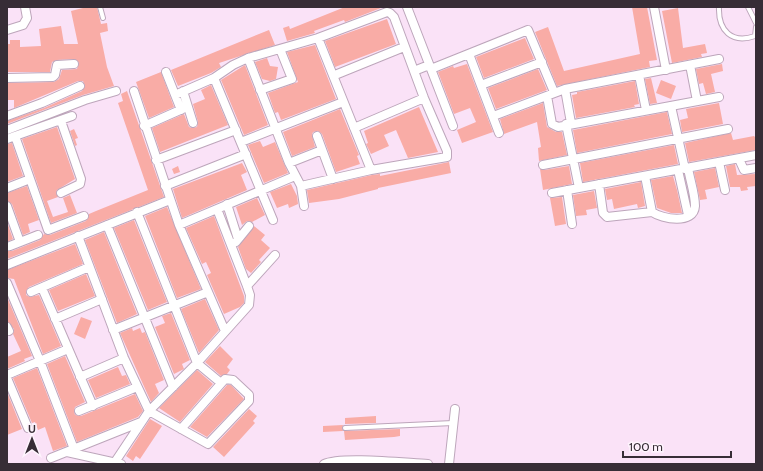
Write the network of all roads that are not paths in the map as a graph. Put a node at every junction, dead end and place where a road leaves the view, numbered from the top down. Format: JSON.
{"nodes":[{"id":1,"x":25,"y":7,"type":"edge"},
{"id":2,"x":100,"y":7,"type":"edge"},
{"id":3,"x":407,"y":7,"type":"edge"},
{"id":4,"x":654,"y":7,"type":"edge"},
{"id":5,"x":719,"y":7,"type":"edge"},
{"id":6,"x":748,"y":7,"type":"edge"},
{"id":7,"x":103,"y":18,"type":"dead end"},
{"id":8,"x":756,"y":23,"type":"edge"},
{"id":9,"x":756,"y":27,"type":"edge"},
{"id":10,"x":7,"y":30,"type":"edge"},
{"id":11,"x":318,"y":38,"type":"junction"},
{"id":12,"x":404,"y":47,"type":"junction"},
{"id":13,"x":280,"y":49,"type":"junction"},
{"id":14,"x":469,"y":54,"type":"junction"},
{"id":15,"x":248,"y":58,"type":"junction"},
{"id":16,"x":719,"y":59,"type":"dead end"},
{"id":17,"x":542,"y":62,"type":"junction"},
{"id":18,"x":74,"y":64,"type":"dead end"},
{"id":19,"x":690,"y":65,"type":"junction"},
{"id":20,"x":430,"y":67,"type":"junction"},
{"id":21,"x":666,"y":70,"type":"junction"},
{"id":22,"x":414,"y":71,"type":"junction"},
{"id":23,"x":166,"y":72,"type":"dead end"},
{"id":24,"x":334,"y":75,"type":"junction"},
{"id":25,"x":639,"y":75,"type":"junction"},
{"id":26,"x":7,"y":78,"type":"edge"},
{"id":27,"x":214,"y":78,"type":"junction"},
{"id":28,"x":481,"y":85,"type":"junction"},
{"id":29,"x":80,"y":86,"type":"dead end"},
{"id":30,"x":565,"y":89,"type":"junction"},
{"id":31,"x":260,"y":90,"type":"junction"},
{"id":32,"x":116,"y":91,"type":"dead end"},
{"id":33,"x":134,"y":91,"type":"dead end"},
{"id":34,"x":554,"y":92,"type":"junction"},
{"id":35,"x":179,"y":93,"type":"junction"},
{"id":36,"x":546,"y":96,"type":"junction"},
{"id":37,"x":719,"y":97,"type":"dead end"},
{"id":38,"x":424,"y":98,"type":"junction"},
{"id":39,"x":697,"y":100,"type":"junction"},
{"id":40,"x":343,"y":102,"type":"junction"},
{"id":41,"x":671,"y":106,"type":"junction"},
{"id":42,"x":184,"y":108,"type":"junction"},
{"id":43,"x":646,"y":110,"type":"junction"},
{"id":44,"x":496,"y":115,"type":"dead end"},
{"id":45,"x":7,"y":116,"type":"edge"},
{"id":46,"x":72,"y":116,"type":"dead end"},
{"id":47,"x":61,"y":121,"type":"junction"},
{"id":48,"x":193,"y":123,"type":"dead end"},
{"id":49,"x":568,"y":124,"type":"junction"},
{"id":50,"x":144,"y":126,"type":"junction"},
{"id":51,"x":454,"y":126,"type":"dead end"},
{"id":52,"x":276,"y":128,"type":"junction"},
{"id":53,"x":354,"y":128,"type":"junction"},
{"id":54,"x":728,"y":129,"type":"dead end"},
{"id":55,"x":7,"y":130,"type":"edge"},
{"id":56,"x":236,"y":130,"type":"junction"},
{"id":57,"x":499,"y":133,"type":"dead end"},
{"id":58,"x":317,"y":136,"type":"dead end"},
{"id":59,"x":11,"y":137,"type":"edge"},
{"id":60,"x":679,"y":139,"type":"junction"},
{"id":61,"x":241,"y":142,"type":"junction"},
{"id":62,"x":322,"y":150,"type":"junction"},
{"id":63,"x":246,"y":154,"type":"junction"},
{"id":64,"x":756,"y":155,"type":"edge"},
{"id":65,"x":573,"y":159,"type":"junction"},
{"id":66,"x":739,"y":159,"type":"junction"},
{"id":67,"x":156,"y":160,"type":"junction"},
{"id":68,"x":719,"y":162,"type":"junction"},
{"id":69,"x":289,"y":163,"type":"junction"},
{"id":70,"x":543,"y":165,"type":"dead end"},
{"id":71,"x":756,"y":168,"type":"edge"},
{"id":72,"x":683,"y":169,"type":"junction"},
{"id":73,"x":371,"y":170,"type":"junction"},
{"id":74,"x":295,"y":176,"type":"junction"},
{"id":75,"x":645,"y":176,"type":"junction"},
{"id":76,"x":30,"y":179,"type":"junction"},
{"id":77,"x":333,"y":179,"type":"junction"},
{"id":78,"x":599,"y":184,"type":"junction"},
{"id":79,"x":165,"y":186,"type":"junction"},
{"id":80,"x":301,"y":186,"type":"junction"},
{"id":81,"x":7,"y":188,"type":"edge"},
{"id":82,"x":579,"y":188,"type":"junction"},
{"id":83,"x":567,"y":190,"type":"junction"},
{"id":84,"x":725,"y":190,"type":"dead end"},
{"id":85,"x":260,"y":191,"type":"junction"},
{"id":86,"x":61,"y":193,"type":"dead end"},
{"id":87,"x":552,"y":193,"type":"dead end"},
{"id":88,"x":170,"y":200,"type":"junction"},
{"id":89,"x":227,"y":204,"type":"junction"},
{"id":90,"x":7,"y":206,"type":"edge"},
{"id":91,"x":304,"y":206,"type":"dead end"},
{"id":92,"x":217,"y":209,"type":"junction"},
{"id":93,"x":137,"y":212,"type":"junction"},
{"id":94,"x":652,"y":212,"type":"junction"},
{"id":95,"x":84,"y":216,"type":"dead end"},
{"id":96,"x":273,"y":220,"type":"dead end"},
{"id":97,"x":179,"y":224,"type":"junction"},
{"id":98,"x":572,"y":224,"type":"dead end"},
{"id":99,"x":107,"y":225,"type":"junction"},
{"id":100,"x":249,"y":226,"type":"dead end"},
{"id":101,"x":38,"y":235,"type":"dead end"},
{"id":102,"x":78,"y":236,"type":"junction"},
{"id":103,"x":238,"y":239,"type":"junction"},
{"id":104,"x":20,"y":242,"type":"junction"},
{"id":105,"x":10,"y":246,"type":"dead end"},
{"id":106,"x":232,"y":247,"type":"junction"},
{"id":107,"x":274,"y":255,"type":"dead end"},
{"id":108,"x":7,"y":265,"type":"edge"},
{"id":109,"x":89,"y":267,"type":"junction"},
{"id":110,"x":7,"y":283,"type":"edge"},
{"id":111,"x":247,"y":286,"type":"junction"},
{"id":112,"x":42,"y":288,"type":"junction"},
{"id":113,"x":31,"y":292,"type":"dead end"},
{"id":114,"x":208,"y":292,"type":"junction"},
{"id":115,"x":102,"y":299,"type":"junction"},
{"id":116,"x":174,"y":306,"type":"junction"},
{"id":117,"x":144,"y":318,"type":"junction"},
{"id":118,"x":55,"y":319,"type":"junction"},
{"id":119,"x":113,"y":330,"type":"junction"},
{"id":120,"x":225,"y":331,"type":"junction"},
{"id":121,"x":68,"y":349,"type":"junction"},
{"id":122,"x":124,"y":358,"type":"junction"},
{"id":123,"x":40,"y":361,"type":"junction"},
{"id":124,"x":197,"y":363,"type":"junction"},
{"id":125,"x":7,"y":375,"type":"edge"},
{"id":126,"x":80,"y":377,"type":"junction"},
{"id":127,"x":7,"y":378,"type":"edge"},
{"id":128,"x":221,"y":383,"type":"junction"},
{"id":129,"x":137,"y":387,"type":"junction"},
{"id":130,"x":174,"y":387,"type":"junction"},
{"id":131,"x":92,"y":406,"type":"junction"},
{"id":132,"x":455,"y":409,"type":"dead end"},
{"id":133,"x":79,"y":411,"type":"dead end"},
{"id":134,"x":149,"y":411,"type":"junction"},
{"id":135,"x":141,"y":422,"type":"junction"},
{"id":136,"x":453,"y":423,"type":"junction"},
{"id":137,"x":28,"y":428,"type":"dead end"},
{"id":138,"x":345,"y":428,"type":"dead end"},
{"id":139,"x":180,"y":429,"type":"junction"},
{"id":140,"x":70,"y":450,"type":"junction"},
{"id":141,"x":51,"y":458,"type":"dead end"},
{"id":142,"x":118,"y":463,"type":"edge"},
{"id":143,"x":324,"y":464,"type":"edge"},
{"id":144,"x":428,"y":464,"type":"edge"},
{"id":145,"x":449,"y":464,"type":"edge"}],
"edges":[{"from":1,"to":10,"type":"street"},
{"from":2,"to":7,"type":"lane"},
{"from":3,"to":20,"type":"street"},
{"from":4,"to":21,"type":"street"},
{"from":5,"to":9,"type":"lane"},
{"from":6,"to":8,"type":"lane"},
{"from":11,"to":12,"type":"street"},
{"from":11,"to":13,"type":"street"},
{"from":11,"to":24,"type":"street"},
{"from":12,"to":22,"type":"street"},
{"from":12,"to":24,"type":"street"},
{"from":13,"to":15,"type":"street"},
{"from":13,"to":31,"type":"street"},
{"from":14,"to":17,"type":"street"},
{"from":14,"to":20,"type":"street"},
{"from":14,"to":28,"type":"street"},
{"from":15,"to":27,"type":"street"},
{"from":15,"to":31,"type":"street"},
{"from":16,"to":19,"type":"street"},
{"from":17,"to":28,"type":"street"},
{"from":17,"to":34,"type":"street"},
{"from":18,"to":26,"type":"street"},
{"from":19,"to":21,"type":"street"},
{"from":19,"to":39,"type":"street"},
{"from":20,"to":22,"type":"street"},
{"from":20,"to":51,"type":"street"},
{"from":21,"to":25,"type":"street"},
{"from":22,"to":38,"type":"street"},
{"from":23,"to":35,"type":"street"},
{"from":24,"to":40,"type":"street"},
{"from":25,"to":30,"type":"street"},
{"from":25,"to":43,"type":"street"},
{"from":27,"to":35,"type":"street"},
{"from":27,"to":56,"type":"street"},
{"from":28,"to":57,"type":"street"},
{"from":29,"to":45,"type":"street"},
{"from":30,"to":34,"type":"street"},
{"from":30,"to":49,"type":"street"},
{"from":31,"to":52,"type":"street"},
{"from":32,"to":55,"type":"street"},
{"from":33,"to":50,"type":"street"},
{"from":34,"to":36,"type":"street"},
{"from":35,"to":42,"type":"street"},
{"from":36,"to":44,"type":"street"},
{"from":36,"to":49,"type":"street"},
{"from":37,"to":39,"type":"street"},
{"from":38,"to":53,"type":"street"},
{"from":38,"to":73,"type":"street"},
{"from":39,"to":41,"type":"street"},
{"from":40,"to":52,"type":"street"},
{"from":40,"to":53,"type":"street"},
{"from":41,"to":43,"type":"street"},
{"from":41,"to":60,"type":"street"},
{"from":42,"to":48,"type":"street"},
{"from":42,"to":50,"type":"street"},
{"from":43,"to":49,"type":"street"},
{"from":46,"to":47,"type":"street"},
{"from":47,"to":59,"type":"street"},
{"from":47,"to":86,"type":"street"},
{"from":49,"to":65,"type":"street"},
{"from":50,"to":67,"type":"street"},
{"from":52,"to":61,"type":"street"},
{"from":52,"to":69,"type":"street"},
{"from":53,"to":73,"type":"street"},
{"from":54,"to":60,"type":"street"},
{"from":56,"to":61,"type":"street"},
{"from":56,"to":67,"type":"street"},
{"from":58,"to":62,"type":"street"},
{"from":59,"to":76,"type":"street"},
{"from":60,"to":65,"type":"street"},
{"from":60,"to":72,"type":"street"},
{"from":61,"to":63,"type":"street"},
{"from":62,"to":69,"type":"street"},
{"from":62,"to":77,"type":"street"},
{"from":63,"to":79,"type":"street"},
{"from":63,"to":85,"type":"street"},
{"from":64,"to":66,"type":"street"},
{"from":65,"to":70,"type":"street"},
{"from":65,"to":82,"type":"street"},
{"from":66,"to":68,"type":"street"},
{"from":66,"to":71,"type":"street"},
{"from":67,"to":79,"type":"street"},
{"from":68,"to":72,"type":"street"},
{"from":68,"to":84,"type":"street"},
{"from":69,"to":74,"type":"street"},
{"from":72,"to":75,"type":"street"},
{"from":72,"to":94,"type":"street"},
{"from":73,"to":77,"type":"street"},
{"from":74,"to":80,"type":"street"},
{"from":74,"to":85,"type":"street"},
{"from":75,"to":78,"type":"street"},
{"from":75,"to":94,"type":"street"},
{"from":76,"to":81,"type":"street"},
{"from":76,"to":95,"type":"street"},
{"from":77,"to":80,"type":"street"},
{"from":78,"to":82,"type":"street"},
{"from":78,"to":94,"type":"street"},
{"from":79,"to":88,"type":"street"},
{"from":80,"to":91,"type":"street"},
{"from":82,"to":83,"type":"street"},
{"from":83,"to":87,"type":"street"},
{"from":83,"to":98,"type":"street"},
{"from":85,"to":89,"type":"street"},
{"from":85,"to":96,"type":"street"},
{"from":88,"to":93,"type":"street"},
{"from":88,"to":97,"type":"street"},
{"from":89,"to":92,"type":"street"},
{"from":89,"to":103,"type":"street"},
{"from":90,"to":104,"type":"street"},
{"from":92,"to":97,"type":"street"},
{"from":92,"to":106,"type":"street"},
{"from":93,"to":99,"type":"street"},
{"from":93,"to":116,"type":"street"},
{"from":97,"to":114,"type":"street"},
{"from":99,"to":102,"type":"street"},
{"from":99,"to":117,"type":"street"},
{"from":100,"to":103,"type":"street"},
{"from":101,"to":104,"type":"street"},
{"from":102,"to":108,"type":"street"},
{"from":102,"to":109,"type":"street"},
{"from":103,"to":106,"type":"street"},
{"from":104,"to":105,"type":"street"},
{"from":106,"to":111,"type":"street"},
{"from":107,"to":111,"type":"street"},
{"from":109,"to":112,"type":"street"},
{"from":109,"to":115,"type":"street"},
{"from":110,"to":123,"type":"street"},
{"from":111,"to":120,"type":"street"},
{"from":112,"to":113,"type":"street"},
{"from":112,"to":118,"type":"street"},
{"from":114,"to":116,"type":"street"},
{"from":114,"to":120,"type":"street"},
{"from":115,"to":118,"type":"street"},
{"from":115,"to":119,"type":"street"},
{"from":116,"to":117,"type":"street"},
{"from":116,"to":124,"type":"street"},
{"from":117,"to":119,"type":"street"},
{"from":117,"to":130,"type":"street"},
{"from":118,"to":121,"type":"street"},
{"from":119,"to":122,"type":"street"},
{"from":120,"to":124,"type":"street"},
{"from":121,"to":123,"type":"street"},
{"from":121,"to":126,"type":"street"},
{"from":122,"to":126,"type":"street"},
{"from":122,"to":129,"type":"street"},
{"from":123,"to":125,"type":"street"},
{"from":123,"to":140,"type":"street"},
{"from":124,"to":128,"type":"street"},
{"from":124,"to":130,"type":"street"},
{"from":126,"to":131,"type":"street"},
{"from":127,"to":137,"type":"street"},
{"from":128,"to":139,"type":"street"},
{"from":128,"to":139,"type":"street"},
{"from":129,"to":131,"type":"street"},
{"from":129,"to":134,"type":"street"},
{"from":130,"to":134,"type":"street"},
{"from":131,"to":133,"type":"street"},
{"from":132,"to":136,"type":"street"},
{"from":134,"to":135,"type":"street"},
{"from":134,"to":139,"type":"street"},
{"from":135,"to":140,"type":"street"},
{"from":135,"to":142,"type":"street"},
{"from":136,"to":138,"type":"lane"},
{"from":136,"to":145,"type":"street"},
{"from":140,"to":141,"type":"street"},
{"from":140,"to":142,"type":"street"},
{"from":143,"to":144,"type":"street"}]}
